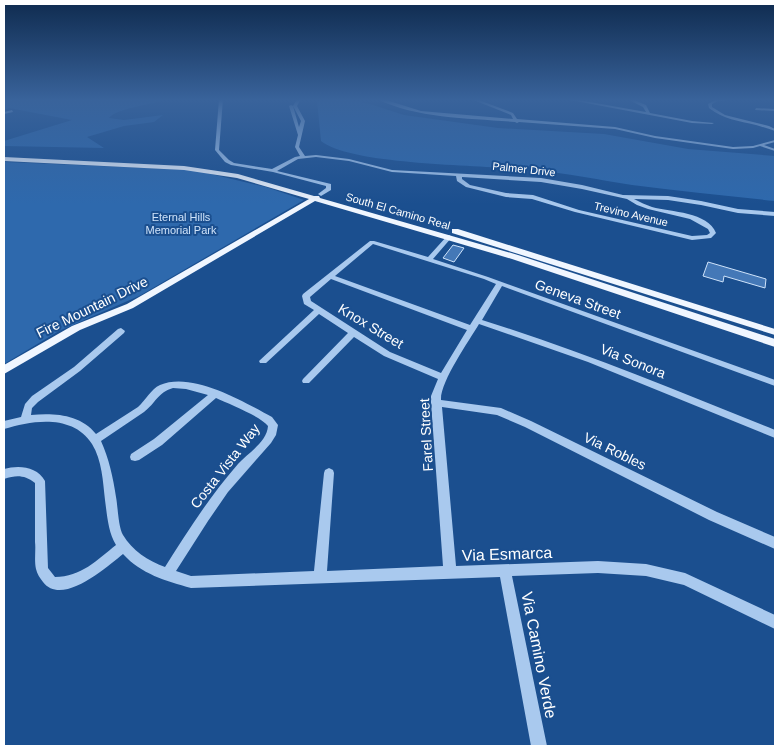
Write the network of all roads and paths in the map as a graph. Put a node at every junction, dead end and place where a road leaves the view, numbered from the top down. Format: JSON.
{"nodes":[{"id":1,"x":218,"y":134,"type":"edge"},
{"id":2,"x":642,"y":134,"type":"edge"},
{"id":3,"x":300,"y":136,"type":"edge"},
{"id":4,"x":775,"y":141,"type":"edge"},
{"id":5,"x":762,"y":146,"type":"junction"},
{"id":6,"x":775,"y":150,"type":"edge"},
{"id":7,"x":4,"y":155,"type":"edge"},
{"id":8,"x":303,"y":157,"type":"junction"},
{"id":9,"x":4,"y":159,"type":"edge"},
{"id":10,"x":272,"y":171,"type":"junction"},
{"id":11,"x":459,"y":174,"type":"junction"},
{"id":12,"x":318,"y":196,"type":"junction"},
{"id":13,"x":627,"y":197,"type":"junction"},
{"id":14,"x":775,"y":214,"type":"edge"},
{"id":15,"x":449,"y":238,"type":"junction"},
{"id":16,"x":510,"y":247,"type":"junction"},
{"id":17,"x":429,"y":260,"type":"junction"},
{"id":18,"x":331,"y":277,"type":"junction"},
{"id":19,"x":500,"y":283,"type":"junction"},
{"id":20,"x":317,"y":309,"type":"junction"},
{"id":21,"x":478,"y":321,"type":"junction"},
{"id":22,"x":472,"y":330,"type":"junction"},
{"id":23,"x":121,"y":331,"type":"dead end"},
{"id":24,"x":354,"y":332,"type":"junction"},
{"id":25,"x":775,"y":332,"type":"edge"},
{"id":26,"x":775,"y":342,"type":"edge"},
{"id":27,"x":263,"y":361,"type":"dead end"},
{"id":28,"x":4,"y":370,"type":"edge"},
{"id":29,"x":443,"y":377,"type":"junction"},
{"id":30,"x":306,"y":381,"type":"dead end"},
{"id":31,"x":775,"y":383,"type":"edge"},
{"id":32,"x":215,"y":394,"type":"junction"},
{"id":33,"x":436,"y":403,"type":"junction"},
{"id":34,"x":25,"y":420,"type":"junction"},
{"id":35,"x":4,"y":425,"type":"edge"},
{"id":36,"x":775,"y":434,"type":"edge"},
{"id":37,"x":96,"y":439,"type":"junction"},
{"id":38,"x":135,"y":457,"type":"dead end"},
{"id":39,"x":329,"y":473,"type":"dead end"},
{"id":40,"x":4,"y":474,"type":"edge"},
{"id":41,"x":775,"y":543,"type":"edge"},
{"id":42,"x":125,"y":545,"type":"junction"},
{"id":43,"x":505,"y":571,"type":"junction"},
{"id":44,"x":450,"y":572,"type":"junction"},
{"id":45,"x":167,"y":575,"type":"junction"},
{"id":46,"x":320,"y":578,"type":"junction"},
{"id":47,"x":775,"y":622,"type":"edge"},
{"id":48,"x":539,"y":746,"type":"edge"}],
"edges":[{"from":1,"to":10,"type":"street"},
{"from":2,"to":5,"type":"street"},
{"from":3,"to":8,"type":"street"},
{"from":4,"to":5,"type":"street"},
{"from":5,"to":6,"type":"street"},
{"from":7,"to":12,"type":"main road","name":"South El Camino Real"},
{"from":8,"to":10,"type":"street","name":"Palmer Drive"},
{"from":8,"to":11,"type":"street","name":"Palmer Drive"},
{"from":9,"to":12,"type":"main road","name":"South El Camino Real"},
{"from":10,"to":12,"type":"street"},
{"from":11,"to":13,"type":"street","name":"Palmer Drive"},
{"from":11,"to":13,"type":"street","name":"Trevino Avenue"},
{"from":12,"to":15,"type":"main road","name":"South El Camino Real"},
{"from":12,"to":16,"type":"main road","name":"South El Camino Real"},
{"from":12,"to":28,"type":"main road","name":"Fire Mountain Drive"},
{"from":13,"to":14,"type":"street","name":"Palmer Drive"},
{"from":15,"to":16,"type":"main road"},
{"from":15,"to":17,"type":"street"},
{"from":15,"to":26,"type":"main road","name":"South El Camino Real"},
{"from":16,"to":25,"type":"main road","name":"South El Camino Real"},
{"from":17,"to":18,"type":"street","name":"Geneva Street"},
{"from":17,"to":19,"type":"street","name":"Geneva Street"},
{"from":18,"to":20,"type":"street"},
{"from":18,"to":22,"type":"street"},
{"from":19,"to":21,"type":"street","name":"Farel Street"},
{"from":19,"to":31,"type":"street","name":"Geneva Street"},
{"from":20,"to":24,"type":"street","name":"Knox Street"},
{"from":20,"to":27,"type":"street"},
{"from":21,"to":22,"type":"street","name":"Farel Street"},
{"from":21,"to":36,"type":"street","name":"Via Sonora"},
{"from":22,"to":29,"type":"street","name":"Farel Street"},
{"from":23,"to":34,"type":"street"},
{"from":24,"to":29,"type":"street","name":"Knox Street"},
{"from":24,"to":30,"type":"street"},
{"from":29,"to":33,"type":"street","name":"Farel Street"},
{"from":32,"to":37,"type":"street","name":"Costa Vista Way"},
{"from":32,"to":38,"type":"street"},
{"from":32,"to":45,"type":"street","name":"Costa Vista Way"},
{"from":33,"to":41,"type":"street","name":"Via Robles"},
{"from":33,"to":44,"type":"street","name":"Farel Street"},
{"from":34,"to":35,"type":"street"},
{"from":34,"to":37,"type":"street"},
{"from":37,"to":42,"type":"street"},
{"from":39,"to":46,"type":"street"},
{"from":40,"to":42,"type":"street"},
{"from":42,"to":45,"type":"street"},
{"from":43,"to":44,"type":"street","name":"Via Esmarca"},
{"from":43,"to":47,"type":"street","name":"Via Esmarca"},
{"from":43,"to":48,"type":"street","name":"Via Camino Verde"},
{"from":44,"to":46,"type":"street","name":"Via Esmarca"},
{"from":45,"to":46,"type":"street","name":"Via Esmarca"}]}
